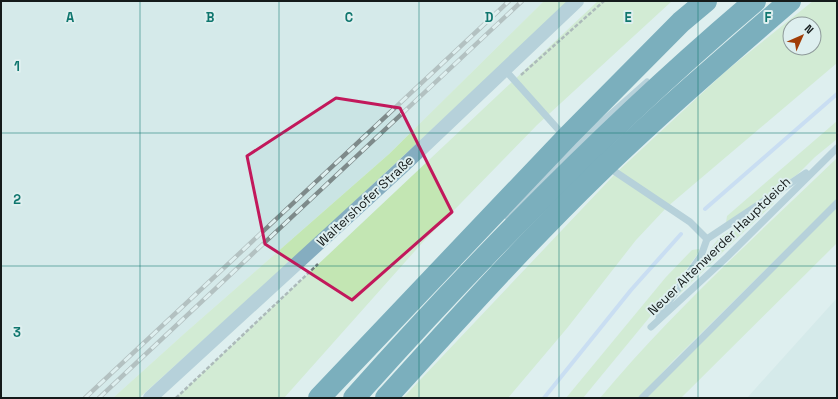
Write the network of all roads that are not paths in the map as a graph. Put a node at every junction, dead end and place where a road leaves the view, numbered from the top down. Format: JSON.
{"nodes":[{"id":1,"x":578,"y":1,"type":"edge"},
{"id":2,"x":706,"y":1,"type":"edge"},
{"id":3,"x":790,"y":1,"type":"edge"},
{"id":4,"x":745,"y":3,"type":"edge"},
{"id":5,"x":505,"y":70,"type":"junction"},
{"id":6,"x":654,"y":76,"type":"dead end"},
{"id":7,"x":577,"y":144,"type":"junction"},
{"id":8,"x":837,"y":148,"type":"edge"},
{"id":9,"x":819,"y":165,"type":"junction"},
{"id":10,"x":837,"y":203,"type":"edge"},
{"id":11,"x":503,"y":222,"type":"dead end"},
{"id":12,"x":707,"y":239,"type":"junction"},
{"id":13,"x":150,"y":398,"type":"edge"},
{"id":14,"x":319,"y":398,"type":"edge"},
{"id":15,"x":354,"y":398,"type":"edge"},
{"id":16,"x":386,"y":398,"type":"edge"},
{"id":17,"x":642,"y":398,"type":"edge"}],
"edges":[{"from":1,"to":5,"type":"street","name":"Waltershofer Straße"},
{"from":2,"to":14,"type":"highway"},
{"from":3,"to":16,"type":"highway"},
{"from":4,"to":15,"type":"highway"},
{"from":5,"to":7,"type":"lane"},
{"from":5,"to":13,"type":"street","name":"Waltershofer Straße"},
{"from":6,"to":7,"type":"lane"},
{"from":7,"to":11,"type":"lane"},
{"from":7,"to":12,"type":"lane"},
{"from":8,"to":9,"type":"lane","name":"Neuer Altenwerder Hauptdeich"},
{"from":9,"to":12,"type":"lane","name":"Neuer Altenwerder Hauptdeich"},
{"from":9,"to":12,"type":"lane","name":"Neuer Altenwerder Hauptdeich"},
{"from":10,"to":17,"type":"lane"}]}
